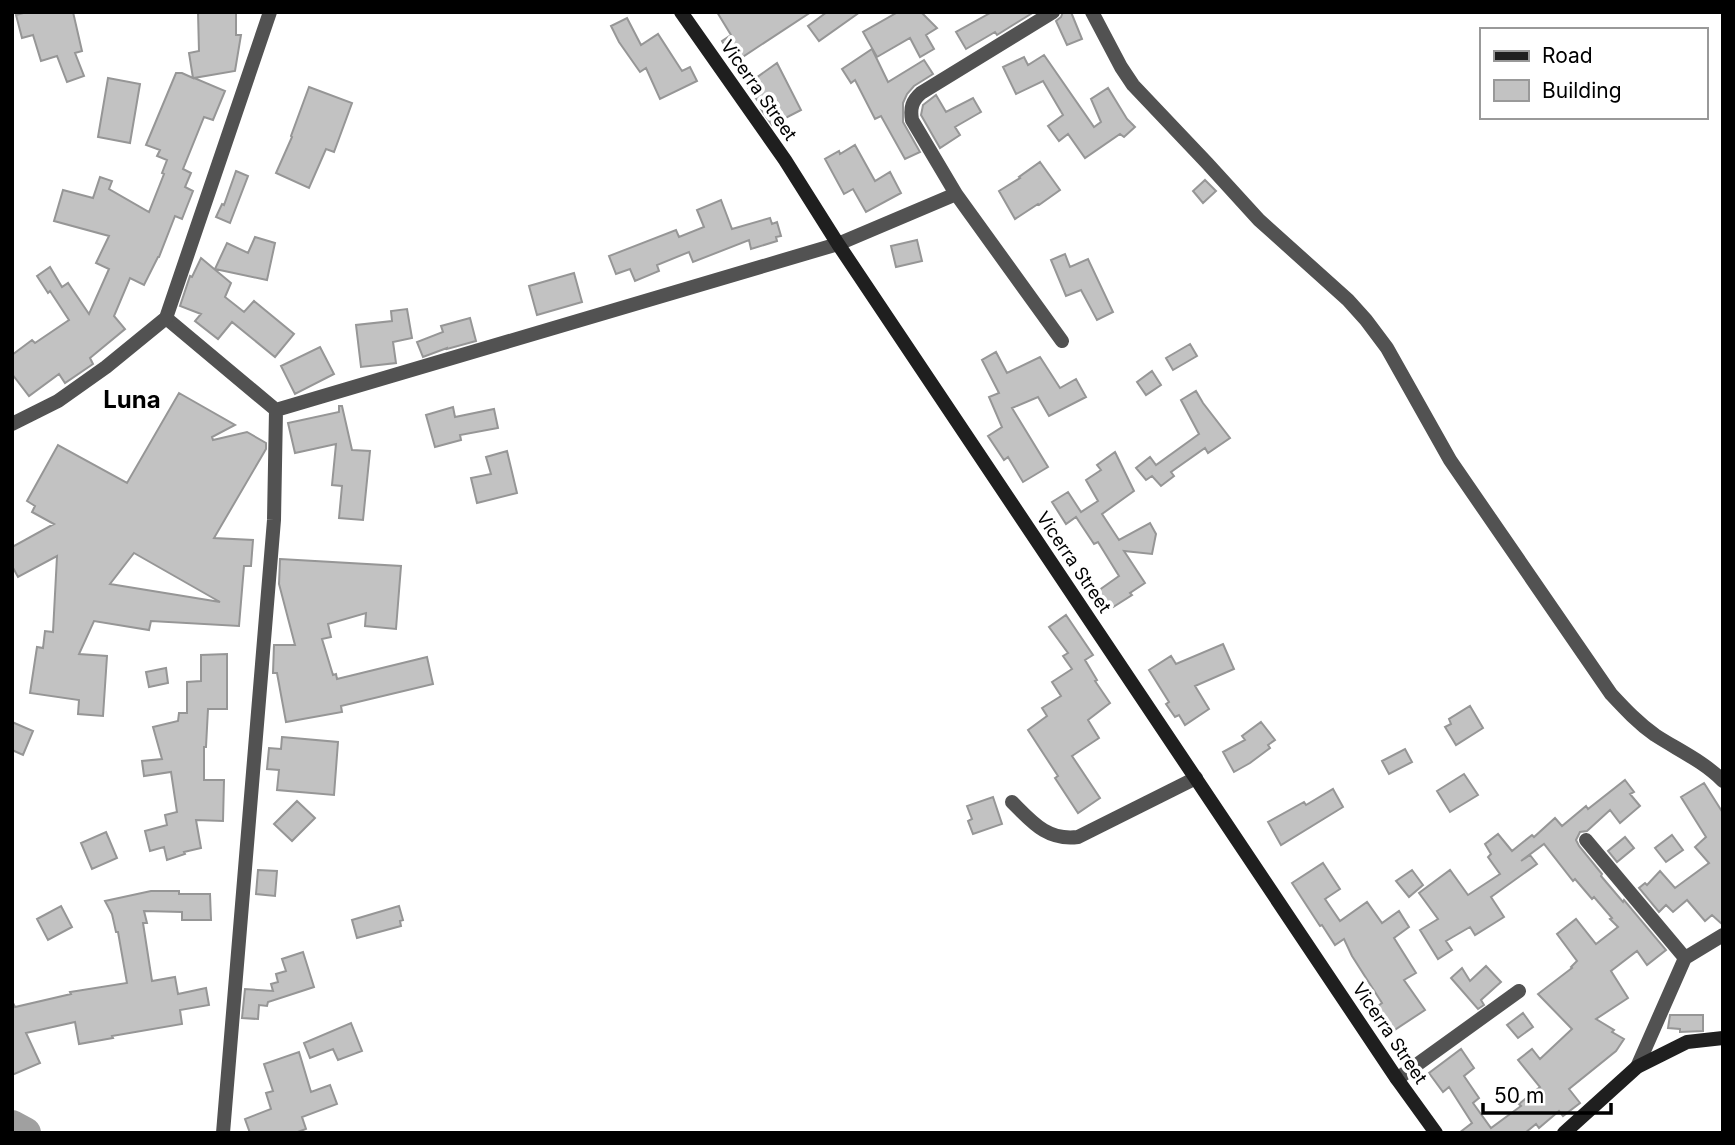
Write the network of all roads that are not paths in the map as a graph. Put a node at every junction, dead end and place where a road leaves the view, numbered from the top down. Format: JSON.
{"nodes":[{"id":1,"x":270,"y":12,"type":"edge"},
{"id":2,"x":681,"y":12,"type":"edge"},
{"id":3,"x":1053,"y":12,"type":"edge"},
{"id":4,"x":1092,"y":12,"type":"edge"},
{"id":5,"x":956,"y":194,"type":"junction"},
{"id":6,"x":838,"y":244,"type":"junction"},
{"id":7,"x":166,"y":318,"type":"junction"},
{"id":8,"x":1062,"y":341,"type":"dead end"},
{"id":9,"x":276,"y":410,"type":"junction"},
{"id":10,"x":12,"y":424,"type":"edge"},
{"id":11,"x":1196,"y":778,"type":"junction"},
{"id":12,"x":1723,"y":781,"type":"edge"},
{"id":13,"x":1012,"y":802,"type":"dead end"},
{"id":14,"x":1586,"y":839,"type":"dead end"},
{"id":15,"x":1723,"y":935,"type":"edge"},
{"id":16,"x":1685,"y":958,"type":"junction"},
{"id":17,"x":1519,"y":991,"type":"dead end"},
{"id":18,"x":1723,"y":1038,"type":"edge"},
{"id":19,"x":1637,"y":1067,"type":"junction"},
{"id":20,"x":1397,"y":1079,"type":"junction"},
{"id":21,"x":223,"y":1133,"type":"edge"},
{"id":22,"x":1436,"y":1133,"type":"edge"},
{"id":23,"x":1564,"y":1133,"type":"edge"}],
"edges":[{"from":1,"to":7,"type":"street"},
{"from":2,"to":6,"type":"main road","name":"Vicerra Street"},
{"from":3,"to":5,"type":"street"},
{"from":4,"to":12,"type":"street"},
{"from":5,"to":6,"type":"street"},
{"from":5,"to":8,"type":"street"},
{"from":6,"to":9,"type":"street"},
{"from":6,"to":11,"type":"main road","name":"Vicerra Street"},
{"from":7,"to":9,"type":"street"},
{"from":7,"to":10,"type":"street"},
{"from":9,"to":21,"type":"street"},
{"from":11,"to":13,"type":"street"},
{"from":11,"to":20,"type":"main road","name":"Vicerra Street"},
{"from":14,"to":16,"type":"street"},
{"from":15,"to":16,"type":"street"},
{"from":16,"to":19,"type":"street"},
{"from":17,"to":20,"type":"street"},
{"from":18,"to":19,"type":"main road"},
{"from":19,"to":23,"type":"main road"},
{"from":20,"to":22,"type":"main road","name":"Vicerra Street"}]}
